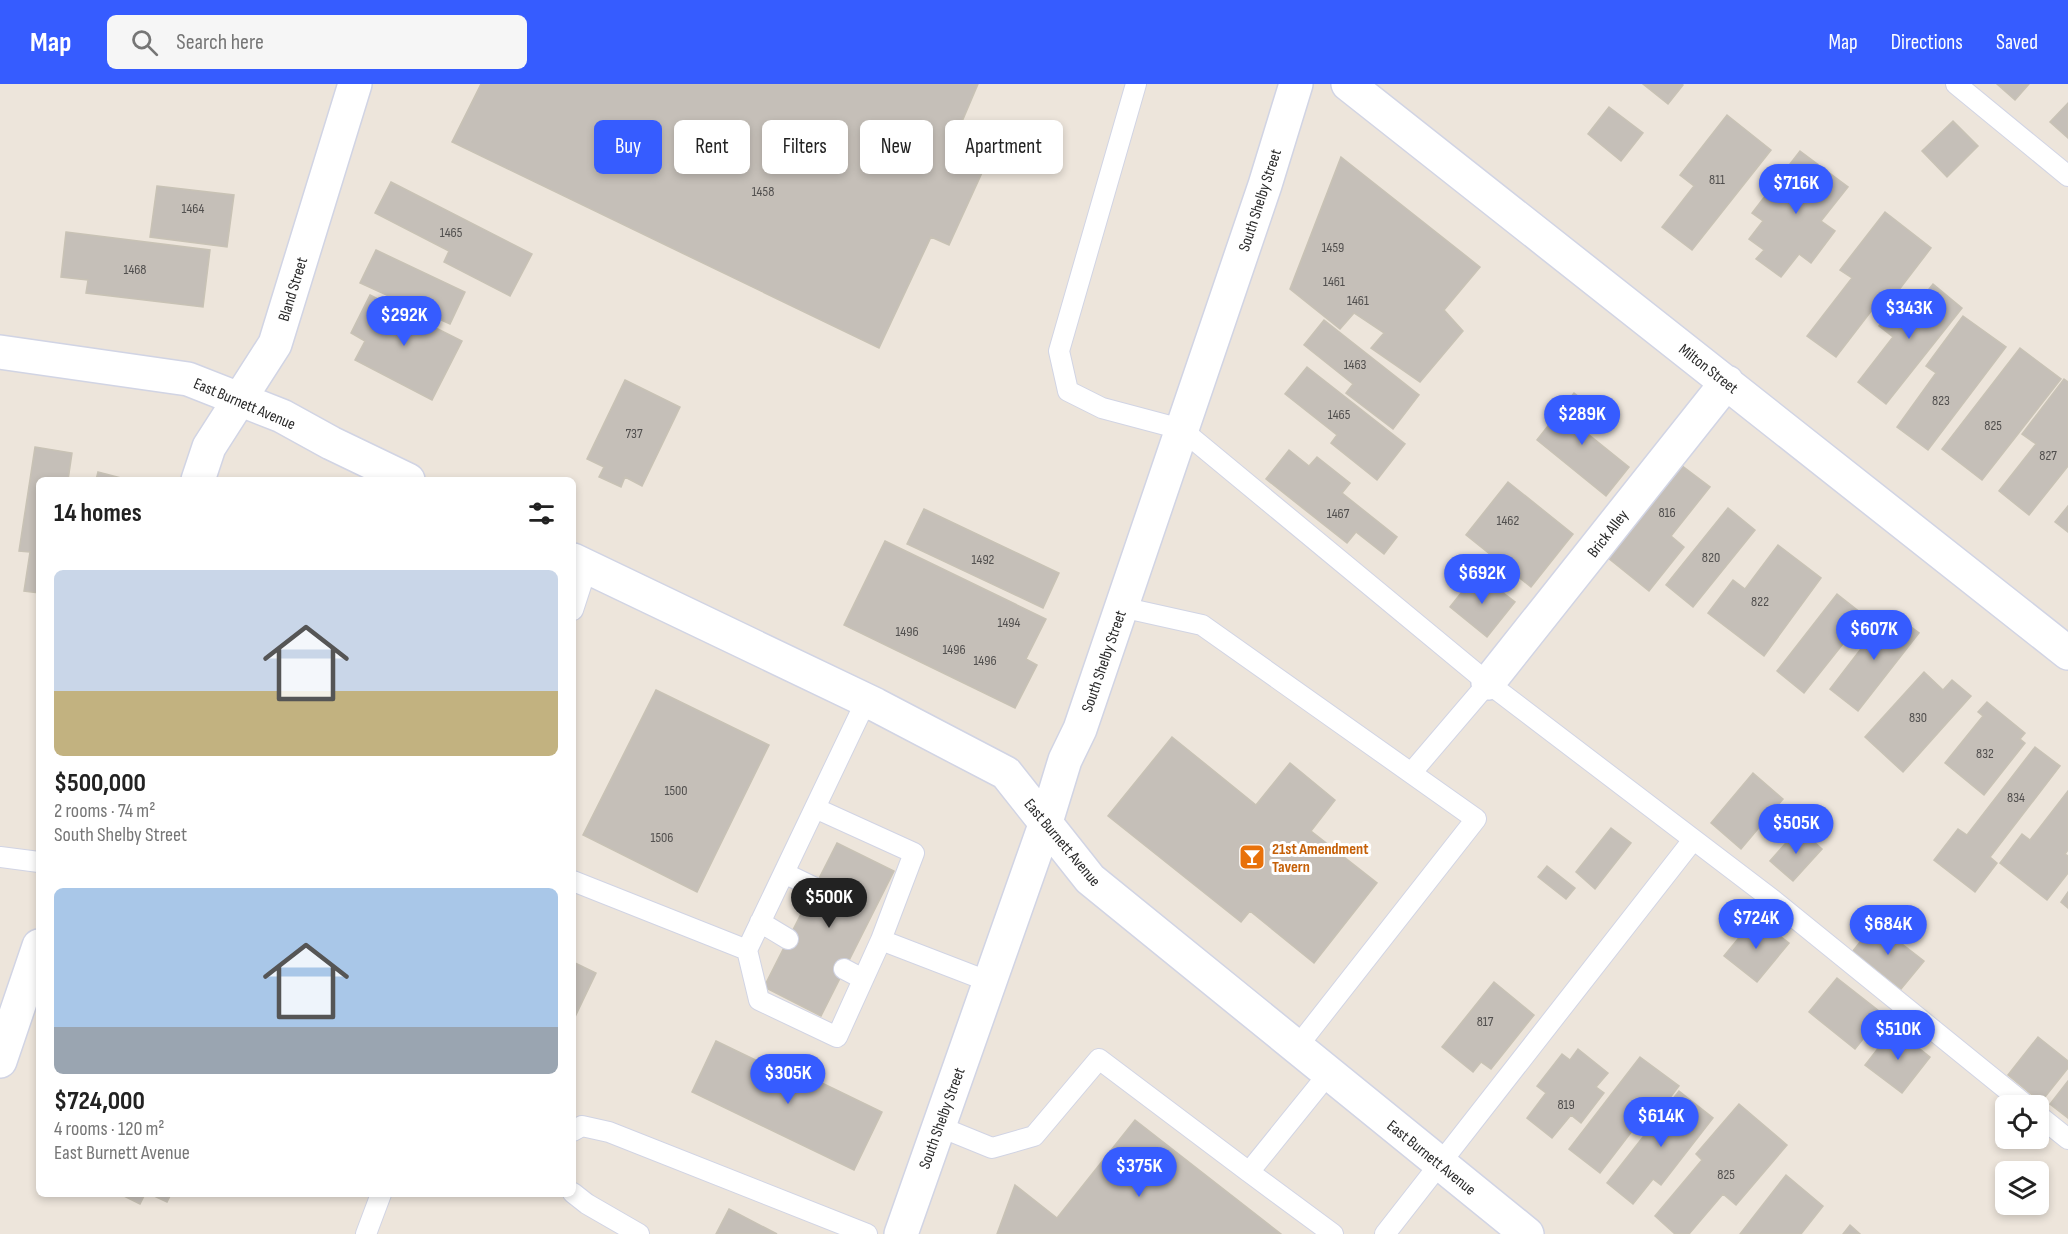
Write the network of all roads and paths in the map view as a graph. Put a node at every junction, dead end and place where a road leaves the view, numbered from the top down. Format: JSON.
{"nodes":[{"id":1,"x":355,"y":84,"type":"edge"},
{"id":2,"x":1136,"y":84,"type":"edge"},
{"id":3,"x":1296,"y":84,"type":"edge"},
{"id":4,"x":1348,"y":84,"type":"edge"},
{"id":5,"x":1956,"y":84,"type":"edge"},
{"id":6,"x":2068,"y":176,"type":"edge"},
{"id":7,"x":0,"y":352,"type":"edge"},
{"id":8,"x":1727,"y":382,"type":"junction"},
{"id":9,"x":240,"y":398,"type":"junction"},
{"id":10,"x":1181,"y":429,"type":"junction"},
{"id":11,"x":199,"y":477,"type":"edge"},
{"id":12,"x":402,"y":477,"type":"edge"},
{"id":13,"x":580,"y":563,"type":"edge"},
{"id":14,"x":576,"y":590,"type":"edge"},
{"id":15,"x":1121,"y":606,"type":"junction"},
{"id":16,"x":2068,"y":653,"type":"edge"},
{"id":17,"x":1488,"y":684,"type":"junction"},
{"id":18,"x":866,"y":701,"type":"junction"},
{"id":19,"x":1412,"y":772,"type":"junction"},
{"id":20,"x":815,"y":808,"type":"junction"},
{"id":21,"x":1046,"y":822,"type":"junction"},
{"id":22,"x":1693,"y":840,"type":"junction"},
{"id":23,"x":0,"y":856,"type":"edge"},
{"id":24,"x":36,"y":862,"type":"edge"},
{"id":25,"x":784,"y":873,"type":"junction"},
{"id":26,"x":576,"y":883,"type":"edge"},
{"id":27,"x":815,"y":888,"type":"dead end"},
{"id":28,"x":760,"y":922,"type":"junction"},
{"id":29,"x":788,"y":939,"type":"dead end"},
{"id":30,"x":881,"y":940,"type":"junction"},
{"id":31,"x":747,"y":950,"type":"junction"},
{"id":32,"x":36,"y":955,"type":"edge"},
{"id":33,"x":844,"y":969,"type":"dead end"},
{"id":34,"x":863,"y":979,"type":"junction"},
{"id":35,"x":990,"y":982,"type":"junction"},
{"id":36,"x":1297,"y":1047,"type":"junction"},
{"id":37,"x":0,"y":1061,"type":"edge"},
{"id":38,"x":1329,"y":1073,"type":"junction"},
{"id":39,"x":2013,"y":1095,"type":"edge"},
{"id":40,"x":2049,"y":1124,"type":"edge"},
{"id":41,"x":938,"y":1126,"type":"junction"},
{"id":42,"x":576,"y":1129,"type":"edge"},
{"id":43,"x":2068,"y":1139,"type":"edge"},
{"id":44,"x":1440,"y":1163,"type":"junction"},
{"id":45,"x":1249,"y":1172,"type":"junction"},
{"id":46,"x":576,"y":1195,"type":"edge"},
{"id":47,"x":380,"y":1197,"type":"edge"},
{"id":48,"x":366,"y":1234,"type":"edge"},
{"id":49,"x":639,"y":1234,"type":"edge"},
{"id":50,"x":867,"y":1234,"type":"edge"},
{"id":51,"x":901,"y":1234,"type":"edge"},
{"id":52,"x":1333,"y":1234,"type":"edge"},
{"id":53,"x":1385,"y":1234,"type":"edge"},
{"id":54,"x":1527,"y":1234,"type":"edge"}],
"edges":[{"from":1,"to":9,"type":"street","name":"Bland Street"},
{"from":2,"to":10,"type":"lane"},
{"from":3,"to":10,"type":"street","name":"South Shelby Street"},
{"from":4,"to":8,"type":"street","name":"Milton Street"},
{"from":5,"to":6,"type":"lane"},
{"from":7,"to":9,"type":"street","name":"East Burnett Avenue"},
{"from":8,"to":16,"type":"street","name":"Milton Street"},
{"from":8,"to":17,"type":"street","name":"Brick Alley"},
{"from":9,"to":11,"type":"street","name":"Bland Street"},
{"from":9,"to":12,"type":"street","name":"East Burnett Avenue"},
{"from":10,"to":15,"type":"street","name":"South Shelby Street"},
{"from":10,"to":17,"type":"lane"},
{"from":13,"to":14,"type":"lane"},
{"from":13,"to":18,"type":"street","name":"East Burnett Avenue"},
{"from":15,"to":19,"type":"lane"},
{"from":15,"to":21,"type":"street","name":"South Shelby Street"},
{"from":17,"to":19,"type":"lane"},
{"from":17,"to":22,"type":"lane"},
{"from":18,"to":20,"type":"lane"},
{"from":18,"to":21,"type":"street","name":"East Burnett Avenue"},
{"from":19,"to":36,"type":"lane"},
{"from":20,"to":25,"type":"lane"},
{"from":20,"to":30,"type":"lane"},
{"from":21,"to":35,"type":"street","name":"South Shelby Street"},
{"from":21,"to":36,"type":"street","name":"East Burnett Avenue"},
{"from":22,"to":39,"type":"lane"},
{"from":22,"to":44,"type":"lane"},
{"from":23,"to":24,"type":"lane"},
{"from":25,"to":27,"type":"lane"},
{"from":25,"to":28,"type":"lane"},
{"from":26,"to":31,"type":"lane"},
{"from":28,"to":29,"type":"lane"},
{"from":28,"to":31,"type":"lane"},
{"from":30,"to":34,"type":"lane"},
{"from":30,"to":35,"type":"lane"},
{"from":31,"to":34,"type":"lane"},
{"from":32,"to":37,"type":"street"},
{"from":33,"to":34,"type":"lane"},
{"from":35,"to":41,"type":"street","name":"South Shelby Street"},
{"from":36,"to":38,"type":"street","name":"East Burnett Avenue"},
{"from":38,"to":44,"type":"street","name":"East Burnett Avenue"},
{"from":38,"to":45,"type":"lane"},
{"from":40,"to":43,"type":"lane"},
{"from":41,"to":45,"type":"lane"},
{"from":41,"to":51,"type":"street","name":"South Shelby Street"},
{"from":42,"to":50,"type":"lane"},
{"from":44,"to":53,"type":"lane"},
{"from":44,"to":54,"type":"street","name":"East Burnett Avenue"},
{"from":45,"to":52,"type":"lane"},
{"from":46,"to":49,"type":"lane"},
{"from":47,"to":48,"type":"lane"}]}
